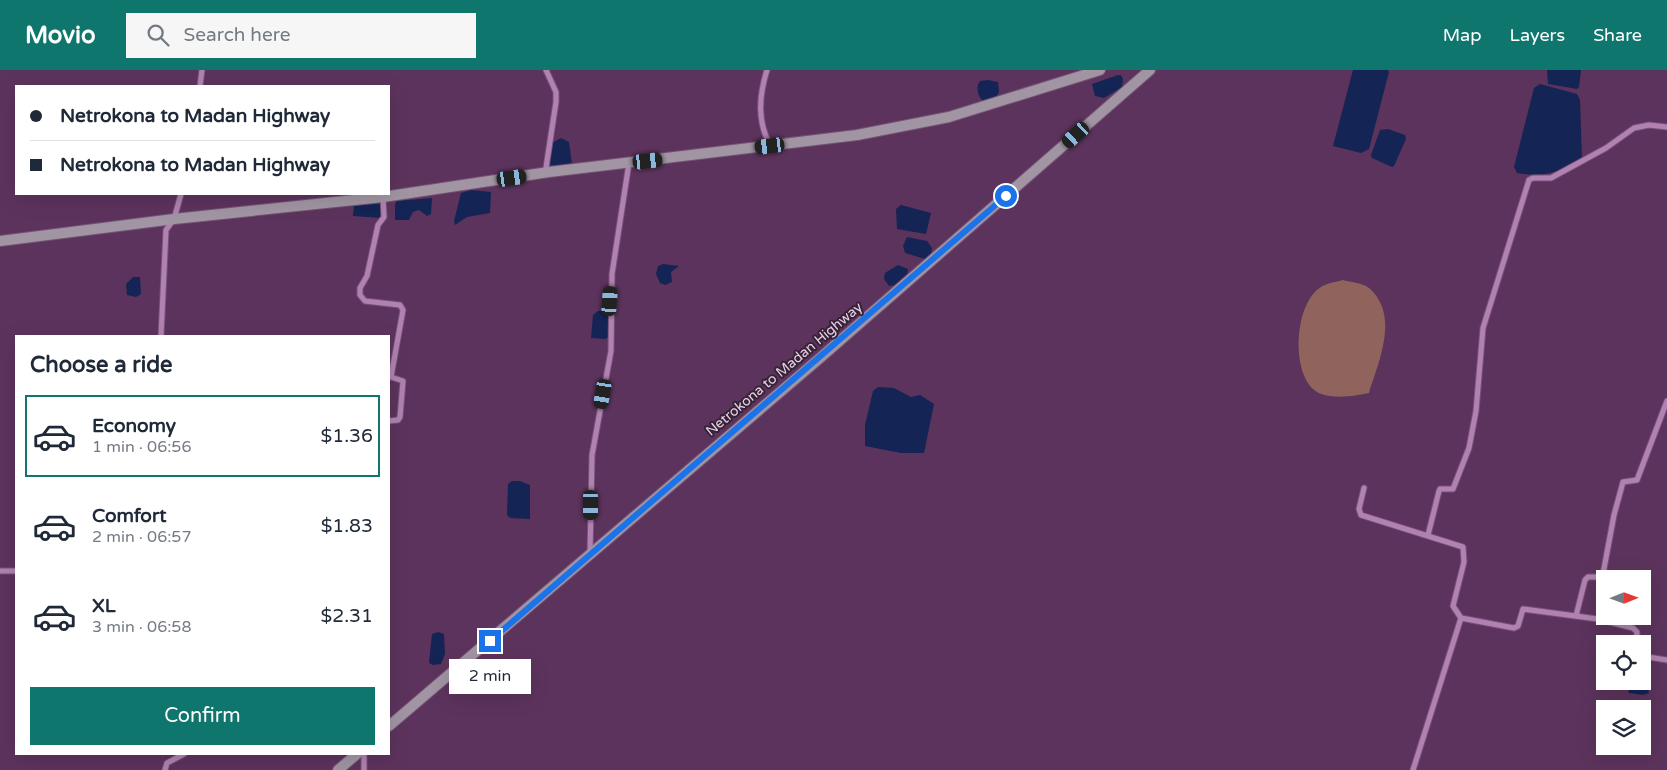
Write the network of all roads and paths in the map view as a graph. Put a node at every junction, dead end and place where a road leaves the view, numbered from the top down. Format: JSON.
{"nodes":[{"id":1,"x":202,"y":70,"type":"edge"},
{"id":2,"x":546,"y":70,"type":"edge"},
{"id":3,"x":767,"y":70,"type":"edge"},
{"id":4,"x":1100,"y":70,"type":"edge"},
{"id":5,"x":1150,"y":70,"type":"edge"},
{"id":6,"x":200,"y":85,"type":"edge"},
{"id":7,"x":1667,"y":127,"type":"edge"},
{"id":8,"x":770,"y":146,"type":"junction"},
{"id":9,"x":629,"y":163,"type":"junction"},
{"id":10,"x":549,"y":172,"type":"junction"},
{"id":11,"x":181,"y":195,"type":"edge"},
{"id":12,"x":383,"y":197,"type":"junction"},
{"id":13,"x":174,"y":219,"type":"junction"},
{"id":14,"x":0,"y":241,"type":"edge"},
{"id":15,"x":161,"y":335,"type":"edge"},
{"id":16,"x":1667,"y":401,"type":"edge"},
{"id":17,"x":390,"y":420,"type":"edge"},
{"id":18,"x":1364,"y":488,"type":"dead end"},
{"id":19,"x":1428,"y":535,"type":"junction"},
{"id":20,"x":590,"y":555,"type":"junction"},
{"id":21,"x":0,"y":570,"type":"edge"},
{"id":22,"x":15,"y":571,"type":"edge"},
{"id":23,"x":1576,"y":616,"type":"junction"},
{"id":24,"x":1460,"y":618,"type":"junction"},
{"id":25,"x":1637,"y":635,"type":"edge"},
{"id":26,"x":1651,"y":657,"type":"edge"},
{"id":27,"x":1667,"y":660,"type":"edge"},
{"id":28,"x":390,"y":725,"type":"edge"},
{"id":29,"x":182,"y":755,"type":"edge"},
{"id":30,"x":356,"y":755,"type":"edge"},
{"id":31,"x":364,"y":755,"type":"edge"},
{"id":32,"x":164,"y":770,"type":"edge"},
{"id":33,"x":338,"y":770,"type":"edge"},
{"id":34,"x":364,"y":770,"type":"edge"},
{"id":35,"x":1413,"y":770,"type":"edge"}],
"edges":[{"from":1,"to":6,"type":"street"},
{"from":2,"to":10,"type":"street"},
{"from":3,"to":8,"type":"street"},
{"from":4,"to":8,"type":"main road"},
{"from":5,"to":20,"type":"main road","name":"Netrokona to Madan Highway"},
{"from":7,"to":19,"type":"street"},
{"from":8,"to":9,"type":"main road"},
{"from":9,"to":10,"type":"main road"},
{"from":9,"to":20,"type":"street"},
{"from":10,"to":12,"type":"main road"},
{"from":11,"to":13,"type":"street"},
{"from":12,"to":13,"type":"main road"},
{"from":12,"to":17,"type":"street"},
{"from":13,"to":14,"type":"main road"},
{"from":13,"to":15,"type":"street"},
{"from":16,"to":23,"type":"street"},
{"from":18,"to":19,"type":"street"},
{"from":19,"to":24,"type":"street"},
{"from":20,"to":28,"type":"main road","name":"Netrokona to Madan Highway"},
{"from":21,"to":22,"type":"street"},
{"from":23,"to":24,"type":"street"},
{"from":23,"to":25,"type":"street"},
{"from":24,"to":35,"type":"street"},
{"from":26,"to":27,"type":"street"},
{"from":29,"to":32,"type":"street"},
{"from":30,"to":33,"type":"main road"},
{"from":31,"to":34,"type":"street"}]}
